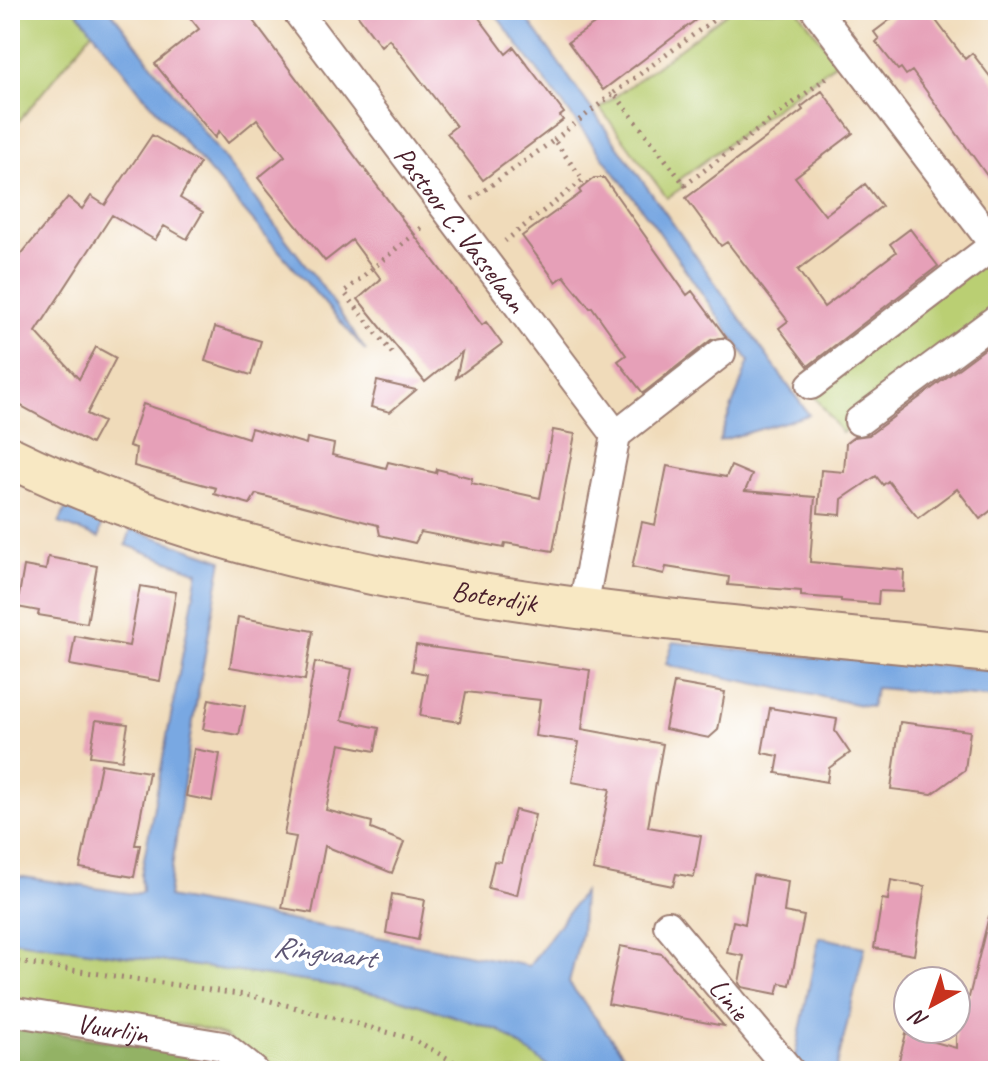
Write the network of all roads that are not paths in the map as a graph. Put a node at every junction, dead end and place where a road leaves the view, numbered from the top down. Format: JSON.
{"nodes":[{"id":1,"x":816,"y":10,"type":"edge"},
{"id":2,"x":307,"y":14,"type":"edge"},
{"id":3,"x":996,"y":248,"type":"edge"},
{"id":4,"x":998,"y":318,"type":"edge"},
{"id":5,"x":721,"y":353,"type":"dead end"},
{"id":6,"x":811,"y":385,"type":"dead end"},
{"id":7,"x":859,"y":421,"type":"dead end"},
{"id":8,"x":616,"y":435,"type":"junction"},
{"id":9,"x":10,"y":457,"type":"edge"},
{"id":10,"x":583,"y":607,"type":"junction"},
{"id":11,"x":998,"y":653,"type":"edge"},
{"id":12,"x":668,"y":925,"type":"dead end"},
{"id":13,"x":10,"y":1011,"type":"edge"},
{"id":14,"x":788,"y":1069,"type":"edge"},
{"id":15,"x":254,"y":1071,"type":"edge"}],
"edges":[{"from":1,"to":3,"type":"street"},
{"from":2,"to":8,"type":"street","name":"Pastoor C. Vasselaan"},
{"from":3,"to":6,"type":"street"},
{"from":4,"to":7,"type":"street"},
{"from":5,"to":8,"type":"street"},
{"from":8,"to":10,"type":"street"},
{"from":9,"to":10,"type":"street","name":"Boterdijk"},
{"from":10,"to":11,"type":"street","name":"Boterdijk"},
{"from":12,"to":14,"type":"street","name":"Linie"},
{"from":13,"to":15,"type":"street","name":"Vuurlijn"}]}
